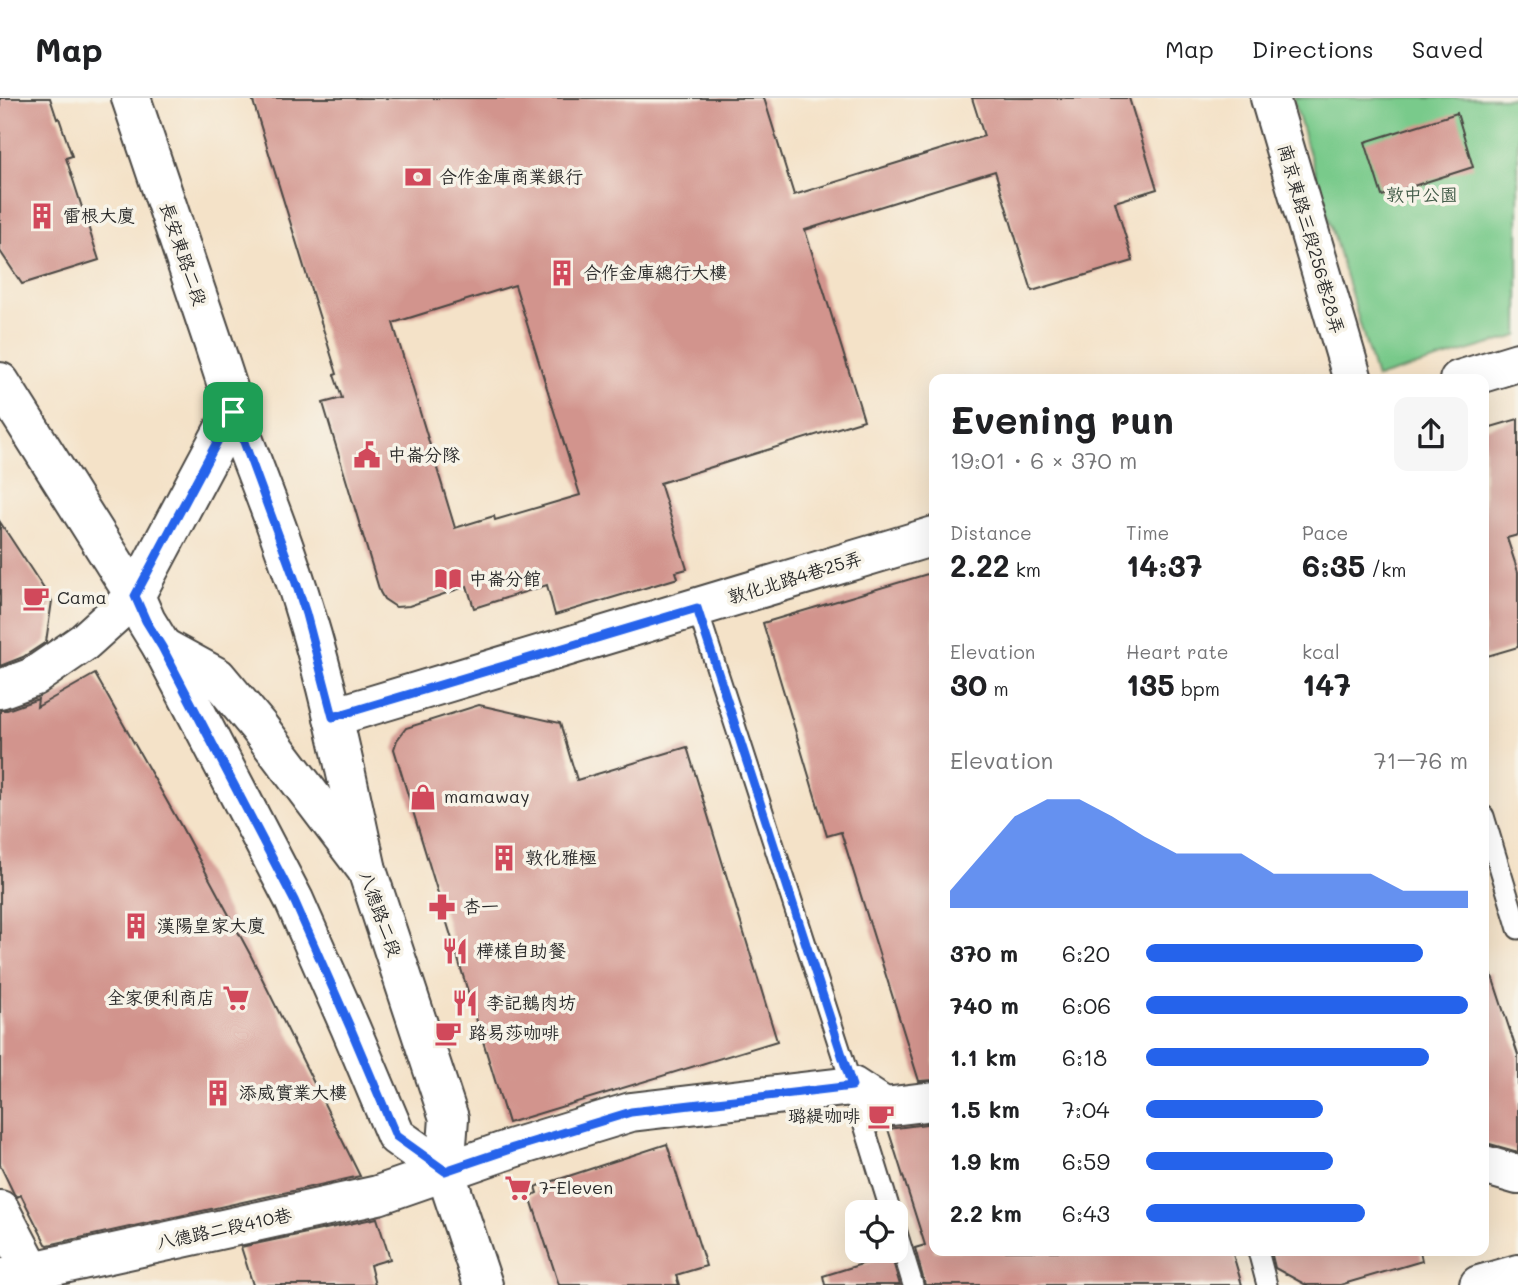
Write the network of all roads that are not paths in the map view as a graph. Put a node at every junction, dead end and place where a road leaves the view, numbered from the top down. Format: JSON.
{"nodes":[{"id":1,"x":131,"y":98,"type":"edge"},
{"id":2,"x":1269,"y":98,"type":"edge"},
{"id":3,"x":1518,"y":362,"type":"edge"},
{"id":4,"x":1351,"y":374,"type":"edge"},
{"id":5,"x":1479,"y":374,"type":"edge"},
{"id":6,"x":0,"y":382,"type":"edge"},
{"id":7,"x":233,"y":412,"type":"junction"},
{"id":8,"x":929,"y":538,"type":"edge"},
{"id":9,"x":135,"y":596,"type":"junction"},
{"id":10,"x":697,"y":608,"type":"junction"},
{"id":11,"x":162,"y":647,"type":"junction"},
{"id":12,"x":0,"y":689,"type":"edge"},
{"id":13,"x":333,"y":717,"type":"junction"},
{"id":14,"x":1489,"y":833,"type":"edge"},
{"id":15,"x":368,"y":870,"type":"junction"},
{"id":16,"x":1518,"y":929,"type":"edge"},
{"id":17,"x":852,"y":1086,"type":"junction"},
{"id":18,"x":929,"y":1102,"type":"edge"},
{"id":19,"x":1489,"y":1166,"type":"edge"},
{"id":20,"x":445,"y":1171,"type":"junction"},
{"id":21,"x":1518,"y":1175,"type":"edge"},
{"id":22,"x":887,"y":1200,"type":"edge"},
{"id":23,"x":0,"y":1210,"type":"edge"},
{"id":24,"x":1259,"y":1256,"type":"edge"},
{"id":25,"x":906,"y":1263,"type":"edge"},
{"id":26,"x":16,"y":1274,"type":"edge"},
{"id":27,"x":1518,"y":1274,"type":"edge"},
{"id":28,"x":482,"y":1285,"type":"edge"},
{"id":29,"x":913,"y":1285,"type":"edge"},
{"id":30,"x":1267,"y":1285,"type":"edge"},
{"id":31,"x":1479,"y":1285,"type":"edge"}],
"edges":[{"from":1,"to":7,"type":"street","name":"長安東路二段"},
{"from":2,"to":4,"type":"street","name":"南京東路三段256巷28弄"},
{"from":3,"to":5,"type":"street"},
{"from":6,"to":9,"type":"street"},
{"from":7,"to":9,"type":"street"},
{"from":7,"to":13,"type":"street","name":"長安東路二段"},
{"from":8,"to":10,"type":"street","name":"敦化北路4巷25弄"},
{"from":9,"to":11,"type":"street"},
{"from":9,"to":12,"type":"street"},
{"from":10,"to":13,"type":"street","name":"敦化北路4巷25弄"},
{"from":10,"to":17,"type":"lane"},
{"from":11,"to":15,"type":"street","name":"八德路二段"},
{"from":11,"to":20,"type":"street"},
{"from":13,"to":15,"type":"street","name":"長安東路二段"},
{"from":14,"to":16,"type":"lane"},
{"from":15,"to":20,"type":"street","name":"八德路二段"},
{"from":17,"to":18,"type":"street"},
{"from":17,"to":20,"type":"street","name":"八德路二段410巷"},
{"from":17,"to":22,"type":"lane"},
{"from":19,"to":21,"type":"street"},
{"from":20,"to":26,"type":"street","name":"八德路二段410巷"},
{"from":20,"to":28,"type":"street","name":"八德路二段"},
{"from":23,"to":26,"type":"street"},
{"from":24,"to":30,"type":"lane"},
{"from":25,"to":29,"type":"lane"},
{"from":27,"to":31,"type":"street"}]}
